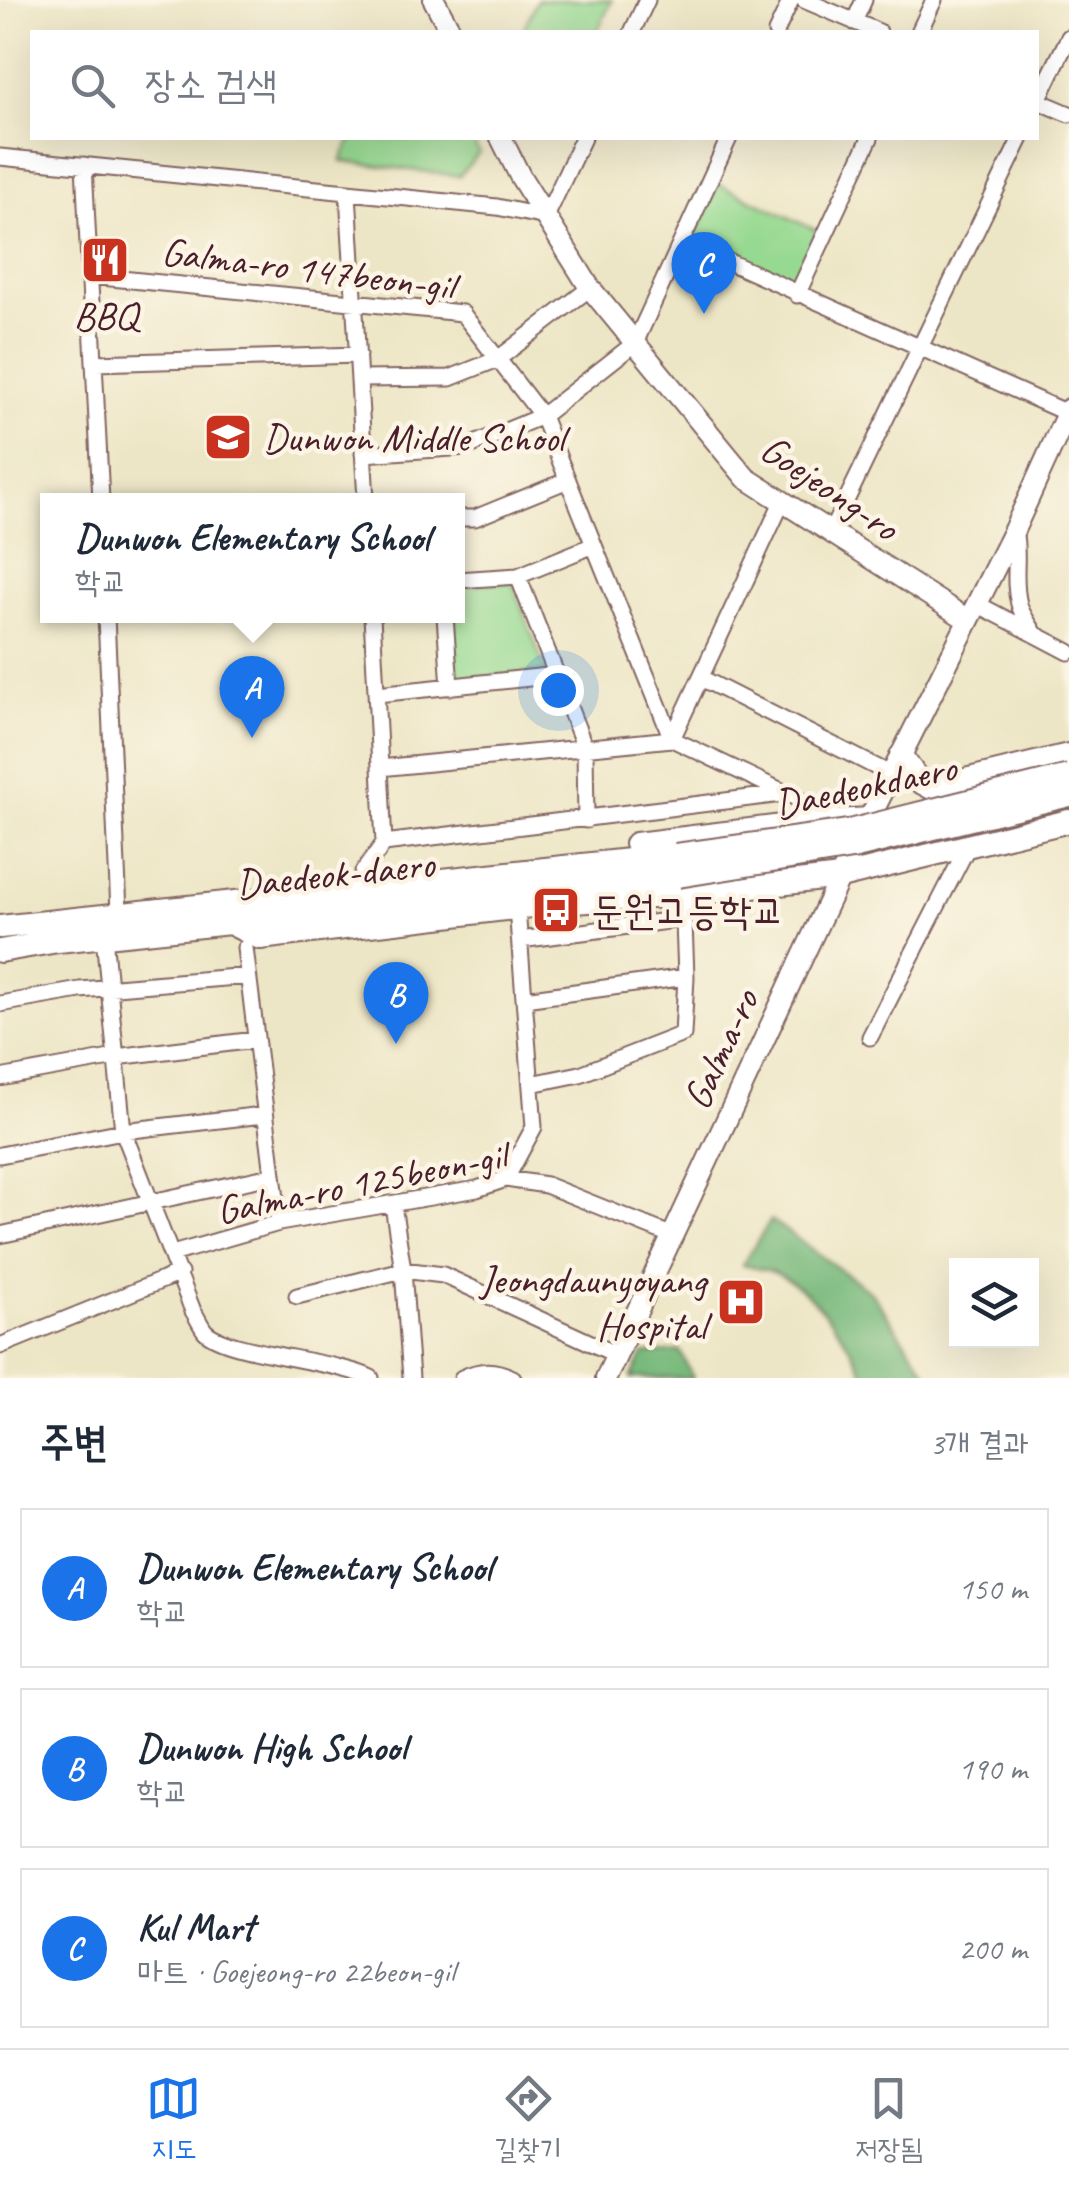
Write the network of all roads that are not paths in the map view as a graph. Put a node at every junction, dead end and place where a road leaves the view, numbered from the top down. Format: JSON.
{"nodes":[{"id":1,"x":434,"y":0,"type":"edge"},
{"id":2,"x":647,"y":0,"type":"edge"},
{"id":3,"x":791,"y":0,"type":"edge"},
{"id":4,"x":804,"y":0,"type":"edge"},
{"id":5,"x":864,"y":0,"type":"edge"},
{"id":6,"x":934,"y":0,"type":"edge"},
{"id":7,"x":854,"y":22,"type":"junction"},
{"id":8,"x":450,"y":30,"type":"edge"},
{"id":9,"x":633,"y":30,"type":"edge"},
{"id":10,"x":777,"y":30,"type":"edge"},
{"id":11,"x":873,"y":30,"type":"edge"},
{"id":12,"x":920,"y":30,"type":"edge"},
{"id":13,"x":1069,"y":37,"type":"edge"},
{"id":14,"x":1039,"y":98,"type":"edge"},
{"id":15,"x":1039,"y":103,"type":"edge"},
{"id":16,"x":1069,"y":114,"type":"edge"},
{"id":17,"x":502,"y":140,"type":"edge"},
{"id":18,"x":582,"y":140,"type":"edge"},
{"id":19,"x":727,"y":140,"type":"edge"},
{"id":20,"x":869,"y":140,"type":"edge"},
{"id":21,"x":1019,"y":140,"type":"edge"},
{"id":22,"x":0,"y":157,"type":"edge"},
{"id":23,"x":84,"y":165,"type":"junction"},
{"id":24,"x":348,"y":193,"type":"junction"},
{"id":25,"x":546,"y":217,"type":"junction"},
{"id":26,"x":682,"y":241,"type":"junction"},
{"id":27,"x":91,"y":276,"type":"junction"},
{"id":28,"x":590,"y":288,"type":"junction"},
{"id":29,"x":797,"y":295,"type":"junction"},
{"id":30,"x":355,"y":302,"type":"junction"},
{"id":31,"x":635,"y":343,"type":"junction"},
{"id":32,"x":919,"y":350,"type":"junction"},
{"id":33,"x":358,"y":355,"type":"junction"},
{"id":34,"x":498,"y":359,"type":"junction"},
{"id":35,"x":95,"y":363,"type":"junction"},
{"id":36,"x":359,"y":379,"type":"junction"},
{"id":37,"x":1068,"y":412,"type":"edge"},
{"id":38,"x":542,"y":416,"type":"junction"},
{"id":39,"x":363,"y":454,"type":"junction"},
{"id":40,"x":568,"y":480,"type":"junction"},
{"id":41,"x":101,"y":493,"type":"edge"},
{"id":42,"x":366,"y":493,"type":"edge"},
{"id":43,"x":782,"y":502,"type":"junction"},
{"id":44,"x":465,"y":518,"type":"edge"},
{"id":45,"x":1014,"y":530,"type":"junction"},
{"id":46,"x":830,"y":532,"type":"junction"},
{"id":47,"x":594,"y":546,"type":"junction"},
{"id":48,"x":518,"y":576,"type":"junction"},
{"id":49,"x":465,"y":579,"type":"edge"},
{"id":50,"x":973,"y":612,"type":"junction"},
{"id":51,"x":106,"y":623,"type":"edge"},
{"id":52,"x":372,"y":623,"type":"edge"},
{"id":53,"x":446,"y":623,"type":"edge"},
{"id":54,"x":1035,"y":634,"type":"junction"},
{"id":55,"x":1069,"y":652,"type":"edge"},
{"id":56,"x":558,"y":675,"type":"junction"},
{"id":57,"x":701,"y":678,"type":"junction"},
{"id":58,"x":450,"y":686,"type":"junction"},
{"id":59,"x":377,"y":694,"type":"junction"},
{"id":60,"x":672,"y":739,"type":"junction"},
{"id":61,"x":585,"y":748,"type":"junction"},
{"id":62,"x":1069,"y":755,"type":"edge"},
{"id":63,"x":896,"y":765,"type":"junction"},
{"id":64,"x":380,"y":768,"type":"junction"},
{"id":65,"x":1069,"y":776,"type":"edge"},
{"id":66,"x":784,"y":794,"type":"junction"},
{"id":67,"x":1069,"y":795,"type":"edge"},
{"id":68,"x":832,"y":815,"type":"dead end"},
{"id":69,"x":871,"y":819,"type":"junction"},
{"id":70,"x":586,"y":820,"type":"junction"},
{"id":71,"x":1061,"y":823,"type":"edge"},
{"id":72,"x":384,"y":843,"type":"junction"},
{"id":73,"x":967,"y":848,"type":"junction"},
{"id":74,"x":363,"y":872,"type":"junction"},
{"id":75,"x":840,"y":877,"type":"junction"},
{"id":76,"x":680,"y":886,"type":"junction"},
{"id":77,"x":403,"y":904,"type":"junction"},
{"id":78,"x":517,"y":908,"type":"junction"},
{"id":79,"x":228,"y":911,"type":"junction"},
{"id":80,"x":119,"y":912,"type":"junction"},
{"id":81,"x":0,"y":926,"type":"edge"},
{"id":82,"x":353,"y":928,"type":"junction"},
{"id":83,"x":104,"y":936,"type":"junction"},
{"id":84,"x":520,"y":940,"type":"junction"},
{"id":85,"x":245,"y":948,"type":"dead end"},
{"id":86,"x":0,"y":950,"type":"edge"},
{"id":87,"x":248,"y":976,"type":"junction"},
{"id":88,"x":686,"y":977,"type":"junction"},
{"id":89,"x":110,"y":990,"type":"junction"},
{"id":90,"x":524,"y":999,"type":"junction"},
{"id":91,"x":0,"y":1004,"type":"edge"},
{"id":92,"x":870,"y":1037,"type":"dead end"},
{"id":93,"x":254,"y":1040,"type":"junction"},
{"id":94,"x":116,"y":1057,"type":"junction"},
{"id":95,"x":0,"y":1078,"type":"edge"},
{"id":96,"x":530,"y":1084,"type":"junction"},
{"id":97,"x":263,"y":1115,"type":"junction"},
{"id":98,"x":122,"y":1131,"type":"junction"},
{"id":99,"x":0,"y":1155,"type":"edge"},
{"id":100,"x":271,"y":1176,"type":"junction"},
{"id":101,"x":506,"y":1179,"type":"junction"},
{"id":102,"x":152,"y":1203,"type":"junction"},
{"id":103,"x":394,"y":1205,"type":"junction"},
{"id":104,"x":279,"y":1223,"type":"junction"},
{"id":105,"x":0,"y":1235,"type":"edge"},
{"id":106,"x":673,"y":1236,"type":"junction"},
{"id":107,"x":172,"y":1254,"type":"junction"},
{"id":108,"x":403,"y":1270,"type":"junction"},
{"id":109,"x":180,"y":1273,"type":"junction"},
{"id":110,"x":297,"y":1296,"type":"dead end"},
{"id":111,"x":0,"y":1346,"type":"edge"},
{"id":112,"x":618,"y":1355,"type":"junction"},
{"id":113,"x":350,"y":1373,"type":"edge"},
{"id":114,"x":372,"y":1378,"type":"edge"},
{"id":115,"x":410,"y":1378,"type":"edge"},
{"id":116,"x":462,"y":1378,"type":"edge"},
{"id":117,"x":513,"y":1378,"type":"edge"},
{"id":118,"x":606,"y":1378,"type":"edge"}],
"edges":[{"from":1,"to":8,"type":"main road"},
{"from":2,"to":9,"type":"street"},
{"from":3,"to":10,"type":"street"},
{"from":4,"to":7,"type":"street"},
{"from":5,"to":7,"type":"street"},
{"from":6,"to":12,"type":"street"},
{"from":7,"to":11,"type":"street"},
{"from":13,"to":14,"type":"street"},
{"from":15,"to":16,"type":"street"},
{"from":17,"to":25,"type":"main road","name":"Goejeong-ro"},
{"from":18,"to":25,"type":"street"},
{"from":19,"to":26,"type":"street"},
{"from":20,"to":29,"type":"street"},
{"from":21,"to":32,"type":"street"},
{"from":22,"to":23,"type":"street"},
{"from":23,"to":24,"type":"street"},
{"from":23,"to":27,"type":"street"},
{"from":24,"to":25,"type":"street"},
{"from":24,"to":30,"type":"street"},
{"from":25,"to":28,"type":"main road","name":"Goejeong-ro"},
{"from":26,"to":29,"type":"street"},
{"from":26,"to":31,"type":"street"},
{"from":27,"to":30,"type":"street","name":"Galma-ro 147beon-gil"},
{"from":27,"to":35,"type":"street"},
{"from":28,"to":31,"type":"main road","name":"Goejeong-ro"},
{"from":28,"to":34,"type":"street"},
{"from":29,"to":32,"type":"street"},
{"from":30,"to":33,"type":"street"},
{"from":30,"to":34,"type":"street","name":"Galma-ro 147beon-gil"},
{"from":31,"to":38,"type":"street"},
{"from":31,"to":43,"type":"main road","name":"Goejeong-ro"},
{"from":32,"to":37,"type":"street"},
{"from":32,"to":46,"type":"street"},
{"from":33,"to":35,"type":"street"},
{"from":33,"to":36,"type":"street"},
{"from":34,"to":36,"type":"street"},
{"from":34,"to":38,"type":"street","name":"Galma-ro 147beon-gil"},
{"from":35,"to":41,"type":"street"},
{"from":36,"to":39,"type":"street"},
{"from":37,"to":45,"type":"main road","name":"Galma-ro"},
{"from":38,"to":39,"type":"street"},
{"from":38,"to":40,"type":"street","name":"Galma-ro 147beon-gil"},
{"from":39,"to":42,"type":"street"},
{"from":40,"to":44,"type":"street"},
{"from":40,"to":47,"type":"street","name":"Galma-ro 147beon-gil"},
{"from":43,"to":46,"type":"main road","name":"Goejeong-ro"},
{"from":43,"to":57,"type":"street"},
{"from":45,"to":50,"type":"main road","name":"Galma-ro"},
{"from":45,"to":54,"type":"street"},
{"from":46,"to":50,"type":"main road","name":"Goejeong-ro"},
{"from":47,"to":48,"type":"street"},
{"from":47,"to":60,"type":"street","name":"Galma-ro 147beon-gil"},
{"from":48,"to":49,"type":"street"},
{"from":48,"to":56,"type":"street"},
{"from":50,"to":54,"type":"street"},
{"from":50,"to":63,"type":"main road","name":"Galma-ro"},
{"from":51,"to":80,"type":"street"},
{"from":52,"to":59,"type":"street"},
{"from":53,"to":58,"type":"street"},
{"from":54,"to":55,"type":"street"},
{"from":56,"to":58,"type":"street"},
{"from":56,"to":61,"type":"street"},
{"from":57,"to":60,"type":"street"},
{"from":57,"to":63,"type":"street"},
{"from":58,"to":59,"type":"street"},
{"from":59,"to":64,"type":"street"},
{"from":60,"to":61,"type":"street"},
{"from":60,"to":66,"type":"street"},
{"from":61,"to":64,"type":"street"},
{"from":61,"to":70,"type":"street"},
{"from":62,"to":63,"type":"main road"},
{"from":63,"to":69,"type":"main road","name":"Galma-ro"},
{"from":64,"to":72,"type":"street"},
{"from":65,"to":76,"type":"main road","name":"Daedeokdaero","bridge":true},
{"from":66,"to":68,"type":"street"},
{"from":66,"to":70,"type":"street"},
{"from":67,"to":76,"type":"main road","name":"Daedeokdaero","bridge":true},
{"from":69,"to":74,"type":"main road"},
{"from":69,"to":75,"type":"main road","name":"Galma-ro"},
{"from":70,"to":72,"type":"street"},
{"from":71,"to":73,"type":"main road"},
{"from":72,"to":74,"type":"street"},
{"from":73,"to":75,"type":"main road"},
{"from":73,"to":92,"type":"street"},
{"from":74,"to":79,"type":"main road"},
{"from":75,"to":76,"type":"main road"},
{"from":75,"to":106,"type":"main road","name":"Galma-ro"},
{"from":76,"to":77,"type":"main road","name":"Daedeok-daero"},
{"from":76,"to":78,"type":"main road"},
{"from":76,"to":79,"type":"main road","name":"Daedeok-daero"},
{"from":76,"to":84,"type":"street"},
{"from":76,"to":88,"type":"street"},
{"from":77,"to":79,"type":"main road","name":"Daedeok-daero"},
{"from":77,"to":82,"type":"main road"},
{"from":78,"to":82,"type":"main road"},
{"from":78,"to":84,"type":"street"},
{"from":79,"to":80,"type":"main road","name":"Daedeok-daero"},
{"from":79,"to":82,"type":"main road"},
{"from":79,"to":83,"type":"main road","name":"Daedeok-daero"},
{"from":80,"to":81,"type":"main road","name":"Daedeok-daero"},
{"from":83,"to":86,"type":"main road","name":"Daedeok-daero"},
{"from":83,"to":89,"type":"street"},
{"from":84,"to":90,"type":"street"},
{"from":85,"to":87,"type":"street","name":"Daedeok-daero"},
{"from":87,"to":89,"type":"street"},
{"from":87,"to":93,"type":"street","name":"Daedeok-daero"},
{"from":88,"to":90,"type":"street"},
{"from":88,"to":96,"type":"street"},
{"from":89,"to":91,"type":"street"},
{"from":89,"to":94,"type":"street"},
{"from":90,"to":96,"type":"street"},
{"from":93,"to":94,"type":"street"},
{"from":93,"to":97,"type":"street","name":"Daedeok-daero"},
{"from":94,"to":95,"type":"street"},
{"from":94,"to":98,"type":"street"},
{"from":96,"to":101,"type":"street"},
{"from":97,"to":98,"type":"street"},
{"from":97,"to":100,"type":"street","name":"Daedeok-daero"},
{"from":98,"to":99,"type":"street"},
{"from":98,"to":102,"type":"street"},
{"from":100,"to":102,"type":"street"},
{"from":100,"to":104,"type":"street","name":"Daedeok-daero"},
{"from":101,"to":103,"type":"street","name":"Galma-ro 125beon-gil"},
{"from":101,"to":106,"type":"street","name":"Galma-ro 125beon-gil"},
{"from":102,"to":105,"type":"street"},
{"from":102,"to":107,"type":"street"},
{"from":103,"to":104,"type":"street","name":"Galma-ro 125beon-gil"},
{"from":103,"to":108,"type":"street"},
{"from":104,"to":107,"type":"street","name":"Galma-ro 125beon-gil"},
{"from":106,"to":112,"type":"main road","name":"Galma-ro"},
{"from":107,"to":109,"type":"street"},
{"from":108,"to":110,"type":"street"},
{"from":108,"to":112,"type":"street"},
{"from":108,"to":115,"type":"street"},
{"from":109,"to":111,"type":"street"},
{"from":109,"to":113,"type":"street"},
{"from":112,"to":118,"type":"main road","name":"Galma-ro"},
{"from":113,"to":114,"type":"street"},
{"from":116,"to":117,"type":"street"}]}
